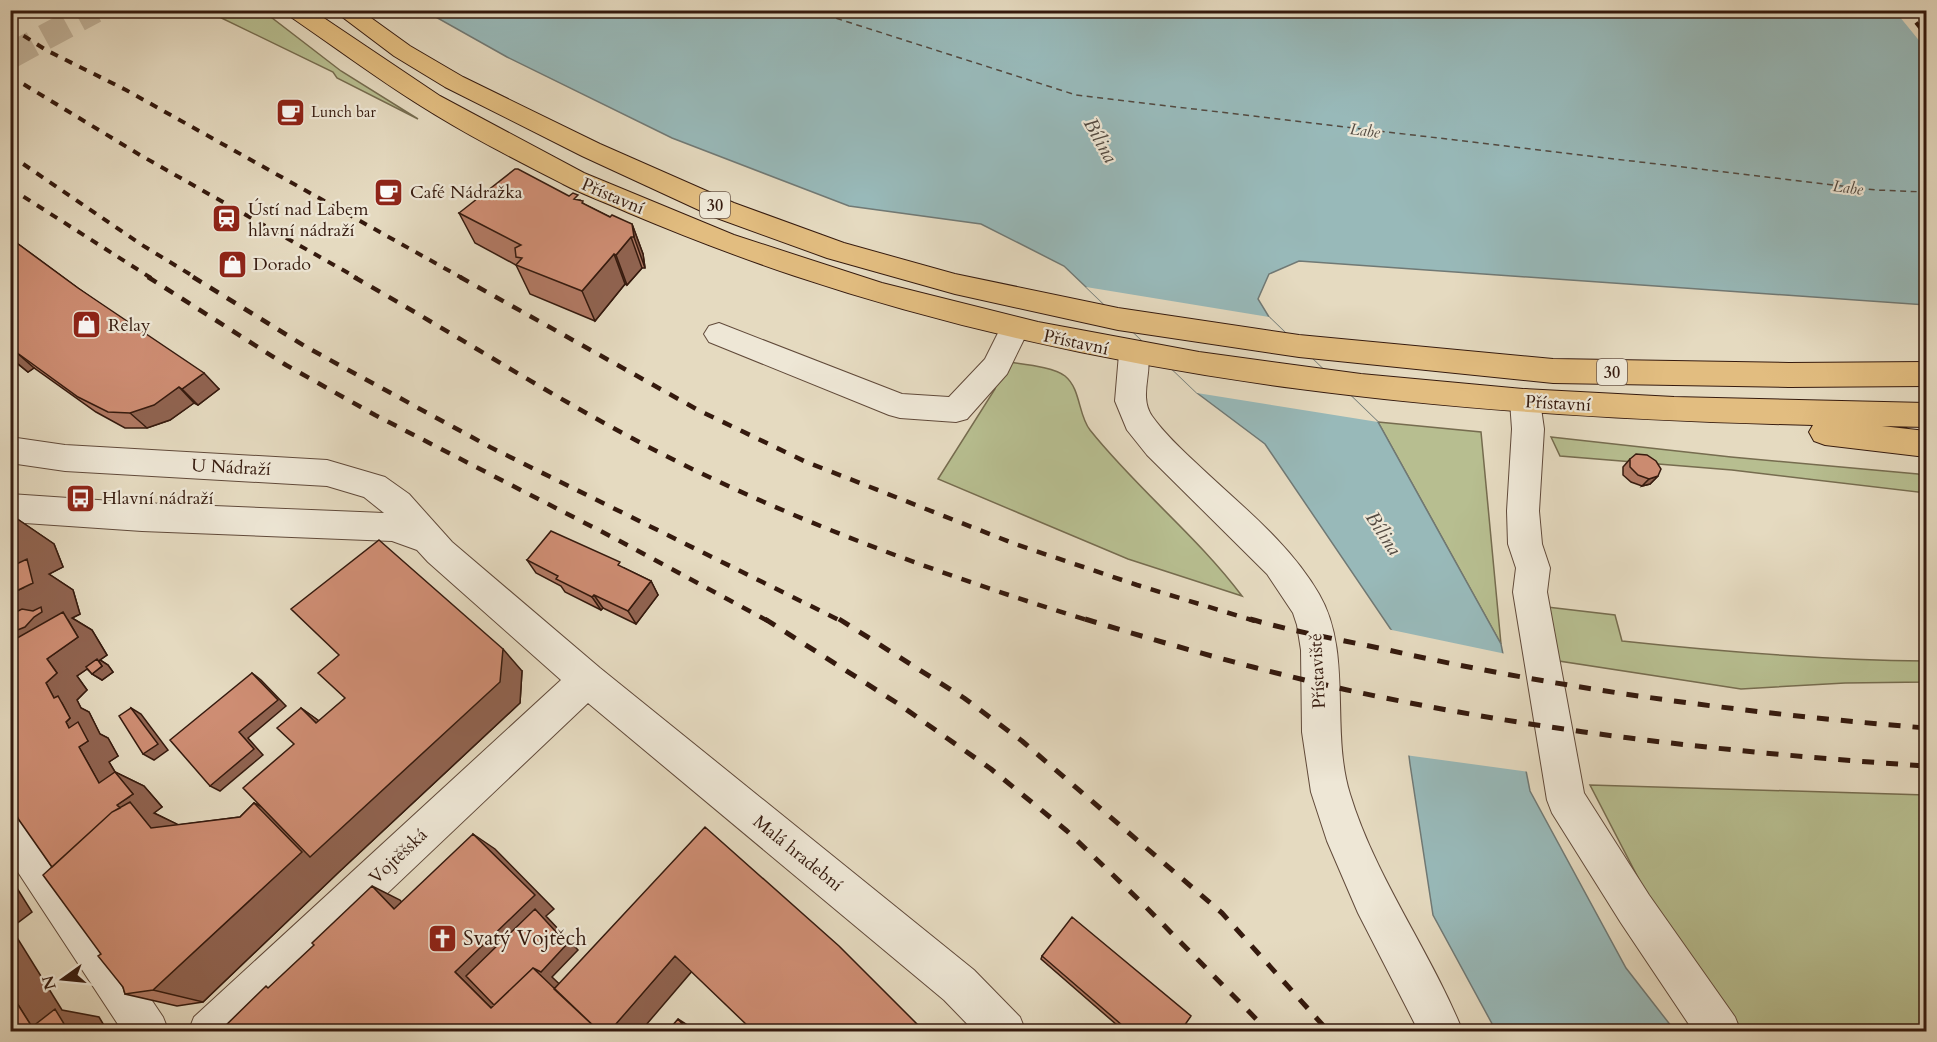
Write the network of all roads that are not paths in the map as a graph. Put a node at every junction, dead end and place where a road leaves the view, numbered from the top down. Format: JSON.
{"nodes":[{"id":1,"x":296,"y":10,"type":"edge"},
{"id":2,"x":344,"y":10,"type":"edge"},
{"id":3,"x":1014,"y":329,"type":"junction"},
{"id":4,"x":719,"y":334,"type":"dead end"},
{"id":5,"x":1147,"y":356,"type":"junction"},
{"id":6,"x":1926,"y":374,"type":"edge"},
{"id":7,"x":1525,"y":401,"type":"junction"},
{"id":8,"x":1614,"y":406,"type":"junction"},
{"id":9,"x":1926,"y":415,"type":"edge"},
{"id":10,"x":1926,"y":444,"type":"edge"},
{"id":11,"x":10,"y":450,"type":"edge"},
{"id":12,"x":10,"y":508,"type":"edge"},
{"id":13,"x":428,"y":539,"type":"junction"},
{"id":14,"x":587,"y":680,"type":"junction"},
{"id":15,"x":10,"y":824,"type":"edge"},
{"id":16,"x":148,"y":1032,"type":"edge"},
{"id":17,"x":209,"y":1032,"type":"edge"},
{"id":18,"x":1005,"y":1032,"type":"edge"},
{"id":19,"x":1442,"y":1032,"type":"edge"},
{"id":20,"x":1720,"y":1032,"type":"edge"}],
"edges":[{"from":1,"to":3,"type":"main road","name":"Přístavní","number":"30"},
{"from":2,"to":6,"type":"main road","name":"Přístavní","number":"30"},
{"from":3,"to":4,"type":"street"},
{"from":3,"to":5,"type":"main road","name":"Přístavní","number":"30"},
{"from":5,"to":7,"type":"main road","name":"Přístavní","number":"30"},
{"from":5,"to":19,"type":"street","name":"Přístaviště"},
{"from":7,"to":8,"type":"main road","name":"Přístavní","number":"30"},
{"from":7,"to":20,"type":"street"},
{"from":8,"to":9,"type":"main road","name":"Přístavní","number":"30"},
{"from":8,"to":10,"type":"main road"},
{"from":11,"to":13,"type":"street","name":"U Nádraží"},
{"from":12,"to":13,"type":"street","name":"U Nádraží"},
{"from":13,"to":14,"type":"street","name":"U Nádraží"},
{"from":14,"to":17,"type":"street","name":"Vojtěšská"},
{"from":14,"to":18,"type":"street","name":"Malá hradební"},
{"from":15,"to":16,"type":"street"}]}
